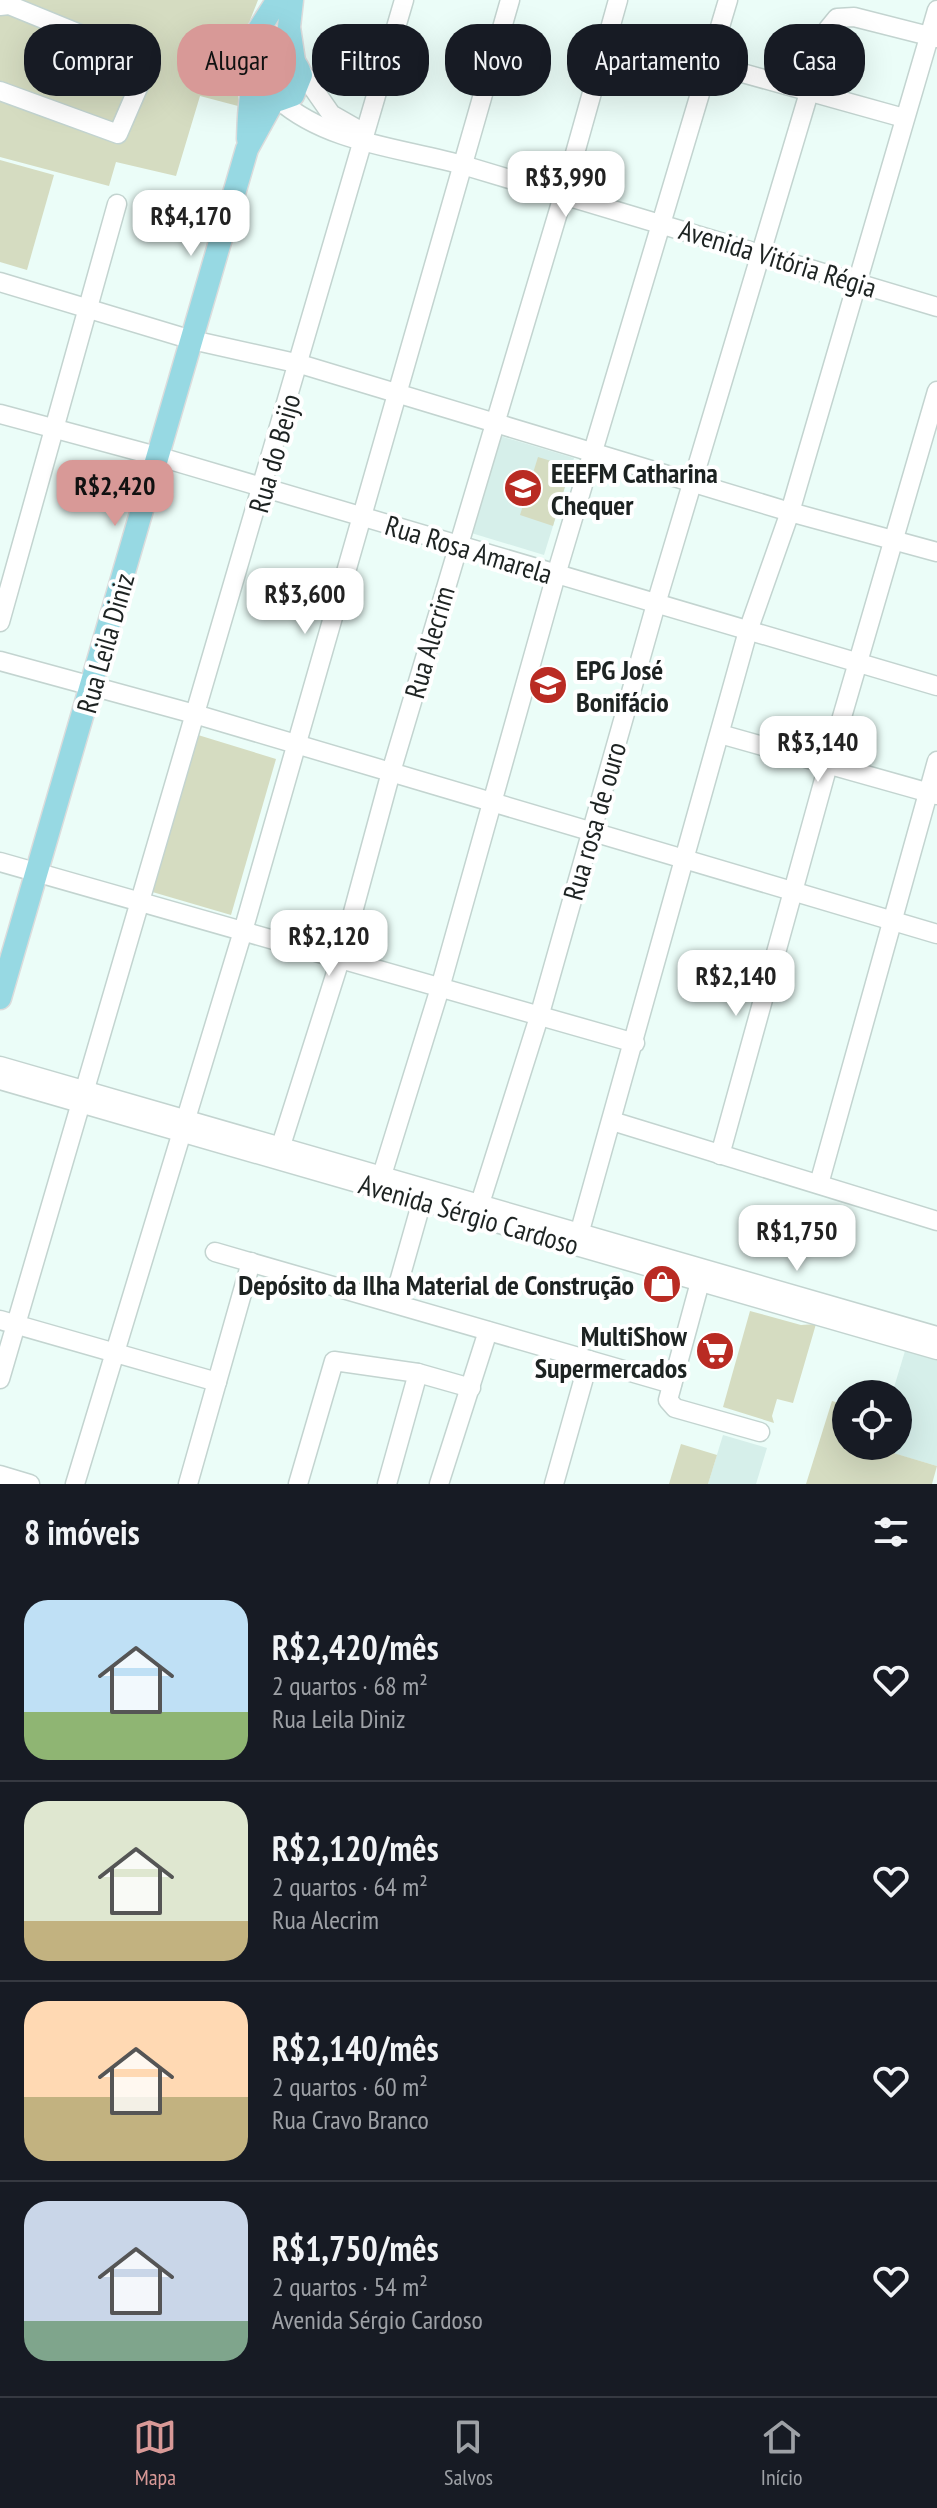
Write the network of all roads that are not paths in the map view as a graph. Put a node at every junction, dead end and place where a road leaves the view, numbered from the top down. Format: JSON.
{"nodes":[{"id":1,"x":277,"y":0,"type":"edge"},
{"id":2,"x":292,"y":0,"type":"edge"},
{"id":3,"x":404,"y":0,"type":"edge"},
{"id":4,"x":510,"y":0,"type":"edge"},
{"id":5,"x":618,"y":0,"type":"edge"},
{"id":6,"x":728,"y":0,"type":"edge"},
{"id":7,"x":0,"y":6,"type":"edge"},
{"id":8,"x":937,"y":10,"type":"edge"},
{"id":9,"x":268,"y":24,"type":"edge"},
{"id":10,"x":289,"y":24,"type":"edge"},
{"id":11,"x":721,"y":24,"type":"edge"},
{"id":12,"x":832,"y":24,"type":"edge"},
{"id":13,"x":933,"y":37,"type":"edge"},
{"id":14,"x":296,"y":64,"type":"joint"},
{"id":15,"x":296,"y":90,"type":"edge"},
{"id":16,"x":0,"y":91,"type":"edge"},
{"id":17,"x":253,"y":96,"type":"edge"},
{"id":18,"x":267,"y":96,"type":"edge"},
{"id":19,"x":284,"y":96,"type":"edge"},
{"id":20,"x":701,"y":96,"type":"edge"},
{"id":21,"x":805,"y":96,"type":"edge"},
{"id":22,"x":830,"y":96,"type":"edge"},
{"id":23,"x":276,"y":100,"type":"junction"},
{"id":24,"x":904,"y":118,"type":"junction"},
{"id":25,"x":249,"y":124,"type":"junction"},
{"id":26,"x":366,"y":137,"type":"junction"},
{"id":27,"x":247,"y":149,"type":"junction"},
{"id":28,"x":465,"y":166,"type":"junction"},
{"id":29,"x":563,"y":196,"type":"junction"},
{"id":30,"x":117,"y":204,"type":"dead end"},
{"id":31,"x":663,"y":223,"type":"junction"},
{"id":32,"x":759,"y":253,"type":"junction"},
{"id":33,"x":0,"y":282,"type":"edge"},
{"id":34,"x":856,"y":283,"type":"junction"},
{"id":35,"x":937,"y":307,"type":"edge"},
{"id":36,"x":90,"y":311,"type":"junction"},
{"id":37,"x":192,"y":340,"type":"junction"},
{"id":38,"x":300,"y":364,"type":"junction"},
{"id":39,"x":937,"y":391,"type":"edge"},
{"id":40,"x":398,"y":395,"type":"junction"},
{"id":41,"x":0,"y":414,"type":"edge"},
{"id":42,"x":494,"y":423,"type":"junction"},
{"id":43,"x":55,"y":429,"type":"junction"},
{"id":44,"x":593,"y":453,"type":"junction"},
{"id":45,"x":160,"y":457,"type":"junction"},
{"id":46,"x":694,"y":483,"type":"junction"},
{"id":47,"x":264,"y":487,"type":"junction"},
{"id":48,"x":790,"y":512,"type":"junction"},
{"id":49,"x":362,"y":516,"type":"junction"},
{"id":50,"x":895,"y":539,"type":"junction"},
{"id":51,"x":457,"y":546,"type":"junction"},
{"id":52,"x":937,"y":552,"type":"edge"},
{"id":53,"x":556,"y":575,"type":"junction"},
{"id":54,"x":656,"y":604,"type":"junction"},
{"id":55,"x":0,"y":622,"type":"edge"},
{"id":56,"x":748,"y":631,"type":"junction"},
{"id":57,"x":0,"y":661,"type":"edge"},
{"id":58,"x":857,"y":662,"type":"junction"},
{"id":59,"x":92,"y":686,"type":"junction"},
{"id":60,"x":937,"y":686,"type":"edge"},
{"id":61,"x":198,"y":715,"type":"junction"},
{"id":62,"x":720,"y":734,"type":"junction"},
{"id":63,"x":294,"y":745,"type":"junction"},
{"id":64,"x":937,"y":761,"type":"edge"},
{"id":65,"x":828,"y":765,"type":"junction"},
{"id":66,"x":391,"y":772,"type":"junction"},
{"id":67,"x":932,"y":794,"type":"edge"},
{"id":68,"x":493,"y":804,"type":"junction"},
{"id":69,"x":591,"y":832,"type":"junction"},
{"id":70,"x":685,"y":858,"type":"junction"},
{"id":71,"x":0,"y":862,"type":"edge"},
{"id":72,"x":35,"y":871,"type":"junction"},
{"id":73,"x":793,"y":890,"type":"junction"},
{"id":74,"x":142,"y":902,"type":"junction"},
{"id":75,"x":894,"y":921,"type":"junction"},
{"id":76,"x":243,"y":931,"type":"junction"},
{"id":77,"x":937,"y":934,"type":"edge"},
{"id":78,"x":340,"y":960,"type":"junction"},
{"id":79,"x":440,"y":988,"type":"junction"},
{"id":80,"x":0,"y":998,"type":"edge"},
{"id":81,"x":539,"y":1017,"type":"junction"},
{"id":82,"x":635,"y":1043,"type":"junction"},
{"id":83,"x":0,"y":1066,"type":"edge"},
{"id":84,"x":0,"y":1080,"type":"edge"},
{"id":85,"x":82,"y":1096,"type":"junction"},
{"id":86,"x":612,"y":1121,"type":"junction"},
{"id":87,"x":182,"y":1124,"type":"junction"},
{"id":88,"x":278,"y":1152,"type":"junction"},
{"id":89,"x":720,"y":1155,"type":"junction"},
{"id":90,"x":380,"y":1181,"type":"junction"},
{"id":91,"x":819,"y":1184,"type":"junction"},
{"id":92,"x":424,"y":1194,"type":"junction"},
{"id":93,"x":478,"y":1210,"type":"junction"},
{"id":94,"x":937,"y":1221,"type":"edge"},
{"id":95,"x":578,"y":1238,"type":"junction"},
{"id":96,"x":215,"y":1252,"type":"dead end"},
{"id":97,"x":251,"y":1262,"type":"junction"},
{"id":98,"x":702,"y":1275,"type":"junction"},
{"id":99,"x":393,"y":1303,"type":"junction"},
{"id":100,"x":840,"y":1315,"type":"junction"},
{"id":101,"x":7,"y":1322,"type":"edge"},
{"id":102,"x":488,"y":1331,"type":"junction"},
{"id":103,"x":937,"y":1336,"type":"edge"},
{"id":104,"x":937,"y":1350,"type":"edge"},
{"id":105,"x":117,"y":1352,"type":"junction"},
{"id":106,"x":589,"y":1360,"type":"junction"},
{"id":107,"x":418,"y":1373,"type":"junction"},
{"id":108,"x":0,"y":1379,"type":"edge"},
{"id":109,"x":217,"y":1382,"type":"junction"},
{"id":110,"x":672,"y":1384,"type":"junction"},
{"id":111,"x":471,"y":1388,"type":"junction"},
{"id":112,"x":760,"y":1432,"type":"dead end"},
{"id":113,"x":0,"y":1475,"type":"edge"},
{"id":114,"x":30,"y":1484,"type":"edge"},
{"id":115,"x":75,"y":1484,"type":"edge"},
{"id":116,"x":188,"y":1484,"type":"edge"},
{"id":117,"x":298,"y":1484,"type":"edge"},
{"id":118,"x":387,"y":1484,"type":"edge"},
{"id":119,"x":439,"y":1484,"type":"edge"},
{"id":120,"x":554,"y":1484,"type":"edge"}],
"edges":[{"from":1,"to":9,"type":"main road","name":"Rua Leila Diniz"},
{"from":1,"to":25,"type":"main road"},
{"from":2,"to":10,"type":"main road"},
{"from":3,"to":26,"type":"street","name":"Rua do Beijo"},
{"from":4,"to":28,"type":"street"},
{"from":5,"to":29,"type":"street","name":"Rua Alecrim"},
{"from":6,"to":11,"type":"street"},
{"from":7,"to":16,"type":"street"},
{"from":8,"to":13,"type":"street"},
{"from":12,"to":13,"type":"street","name":"Rua rosa de ouro"},
{"from":13,"to":24,"type":"street"},
{"from":14,"to":15,"type":"main road"},
{"from":14,"to":26,"type":"street","name":"Avenida Vitória Régia"},
{"from":17,"to":25,"type":"main road","name":"Rua Leila Diniz"},
{"from":18,"to":23,"type":"main road"},
{"from":19,"to":23,"type":"main road"},
{"from":20,"to":31,"type":"street"},
{"from":21,"to":32,"type":"street","name":"Rua rosa de ouro"},
{"from":22,"to":24,"type":"street"},
{"from":23,"to":26,"type":"street","name":"Avenida Vitória Régia"},
{"from":23,"to":27,"type":"main road","name":"Rua Leila Diniz"},
{"from":24,"to":34,"type":"street"},
{"from":25,"to":27,"type":"main road","name":"Rua Leila Diniz"},
{"from":26,"to":28,"type":"street","name":"Avenida Vitória Régia"},
{"from":26,"to":38,"type":"street","name":"Rua do Beijo"},
{"from":27,"to":37,"type":"main road","name":"Rua Leila Diniz"},
{"from":28,"to":29,"type":"street","name":"Avenida Vitória Régia"},
{"from":28,"to":40,"type":"street"},
{"from":29,"to":31,"type":"street","name":"Avenida Vitória Régia"},
{"from":29,"to":42,"type":"street","name":"Rua Alecrim"},
{"from":30,"to":36,"type":"street"},
{"from":31,"to":32,"type":"street","name":"Avenida Vitória Régia"},
{"from":31,"to":44,"type":"street"},
{"from":32,"to":34,"type":"street","name":"Avenida Vitória Régia"},
{"from":32,"to":46,"type":"street","name":"Rua rosa de ouro"},
{"from":33,"to":36,"type":"street"},
{"from":34,"to":35,"type":"street","name":"Avenida Vitória Régia"},
{"from":34,"to":48,"type":"street"},
{"from":36,"to":37,"type":"street"},
{"from":36,"to":43,"type":"street"},
{"from":37,"to":38,"type":"street"},
{"from":37,"to":45,"type":"main road","name":"Rua Leila Diniz"},
{"from":38,"to":40,"type":"street"},
{"from":38,"to":47,"type":"street","name":"Rua do Beijo"},
{"from":39,"to":50,"type":"street"},
{"from":40,"to":42,"type":"street"},
{"from":40,"to":49,"type":"street"},
{"from":41,"to":43,"type":"street","name":"Rua Rosa Amarela"},
{"from":42,"to":44,"type":"street"},
{"from":42,"to":51,"type":"street","name":"Rua Alecrim"},
{"from":43,"to":45,"type":"street","name":"Rua Rosa Amarela"},
{"from":43,"to":55,"type":"street"},
{"from":44,"to":46,"type":"street"},
{"from":44,"to":53,"type":"street"},
{"from":45,"to":47,"type":"street","name":"Rua Rosa Amarela"},
{"from":45,"to":59,"type":"main road","name":"Rua Leila Diniz"},
{"from":46,"to":48,"type":"street"},
{"from":46,"to":54,"type":"street","name":"Rua rosa de ouro"},
{"from":47,"to":49,"type":"street","name":"Rua Rosa Amarela"},
{"from":47,"to":61,"type":"street","name":"Rua do Beijo"},
{"from":48,"to":50,"type":"street"},
{"from":48,"to":56,"type":"street"},
{"from":49,"to":51,"type":"street","name":"Rua Rosa Amarela"},
{"from":49,"to":63,"type":"street"},
{"from":50,"to":52,"type":"street"},
{"from":50,"to":58,"type":"street"},
{"from":51,"to":53,"type":"street","name":"Rua Rosa Amarela"},
{"from":51,"to":66,"type":"street","name":"Rua Alecrim"},
{"from":53,"to":54,"type":"street","name":"Rua Rosa Amarela"},
{"from":53,"to":68,"type":"street"},
{"from":54,"to":56,"type":"street","name":"Rua Rosa Amarela"},
{"from":54,"to":69,"type":"street","name":"Rua rosa de ouro"},
{"from":56,"to":58,"type":"street","name":"Rua Rosa Amarela"},
{"from":56,"to":62,"type":"street"},
{"from":57,"to":59,"type":"street"},
{"from":58,"to":60,"type":"street","name":"Rua Rosa Amarela"},
{"from":58,"to":65,"type":"street"},
{"from":59,"to":61,"type":"street"},
{"from":59,"to":72,"type":"main road","name":"Rua Leila Diniz"},
{"from":61,"to":63,"type":"street"},
{"from":61,"to":74,"type":"street","name":"Rua do Beijo"},
{"from":62,"to":65,"type":"street"},
{"from":62,"to":70,"type":"street"},
{"from":63,"to":66,"type":"street"},
{"from":63,"to":76,"type":"street"},
{"from":64,"to":67,"type":"street"},
{"from":65,"to":67,"type":"street"},
{"from":65,"to":73,"type":"street"},
{"from":66,"to":68,"type":"street"},
{"from":66,"to":78,"type":"street","name":"Rua Alecrim"},
{"from":67,"to":75,"type":"street"},
{"from":68,"to":69,"type":"street"},
{"from":68,"to":79,"type":"street"},
{"from":69,"to":70,"type":"street"},
{"from":69,"to":81,"type":"street","name":"Rua rosa de ouro"},
{"from":70,"to":73,"type":"street"},
{"from":70,"to":82,"type":"street"},
{"from":71,"to":72,"type":"street"},
{"from":72,"to":74,"type":"street"},
{"from":72,"to":80,"type":"main road","name":"Rua Leila Diniz"},
{"from":73,"to":75,"type":"street"},
{"from":73,"to":89,"type":"street"},
{"from":74,"to":76,"type":"street"},
{"from":74,"to":85,"type":"street","name":"Rua do Beijo"},
{"from":75,"to":77,"type":"street"},
{"from":75,"to":91,"type":"street"},
{"from":76,"to":78,"type":"street"},
{"from":76,"to":87,"type":"street"},
{"from":78,"to":79,"type":"street"},
{"from":78,"to":88,"type":"street","name":"Rua Alecrim"},
{"from":79,"to":81,"type":"street"},
{"from":79,"to":90,"type":"street"},
{"from":81,"to":82,"type":"street"},
{"from":81,"to":93,"type":"street","name":"Rua rosa de ouro"},
{"from":82,"to":86,"type":"street"},
{"from":83,"to":85,"type":"street","name":"Avenida Sérgio Cardoso"},
{"from":84,"to":85,"type":"street","name":"Avenida Sérgio Cardoso"},
{"from":85,"to":87,"type":"street","name":"Avenida Sérgio Cardoso"},
{"from":85,"to":101,"type":"street","name":"Rua do Beijo"},
{"from":86,"to":89,"type":"street"},
{"from":86,"to":95,"type":"street"},
{"from":87,"to":88,"type":"street","name":"Avenida Sérgio Cardoso"},
{"from":87,"to":105,"type":"street"},
{"from":88,"to":90,"type":"street","name":"Avenida Sérgio Cardoso"},
{"from":89,"to":91,"type":"street"},
{"from":90,"to":92,"type":"street","name":"Avenida Sérgio Cardoso"},
{"from":91,"to":94,"type":"street"},
{"from":92,"to":93,"type":"street","name":"Avenida Sérgio Cardoso"},
{"from":92,"to":99,"type":"street"},
{"from":93,"to":95,"type":"street","name":"Avenida Sérgio Cardoso"},
{"from":95,"to":98,"type":"street","name":"Avenida Sérgio Cardoso"},
{"from":96,"to":97,"type":"street"},
{"from":97,"to":99,"type":"street"},
{"from":97,"to":109,"type":"street"},
{"from":98,"to":100,"type":"street","name":"Avenida Sérgio Cardoso"},
{"from":98,"to":110,"type":"street"},
{"from":99,"to":102,"type":"street"},
{"from":100,"to":103,"type":"street","name":"Avenida Sérgio Cardoso"},
{"from":100,"to":104,"type":"street","name":"Avenida Sérgio Cardoso"},
{"from":101,"to":105,"type":"street"},
{"from":101,"to":108,"type":"street","name":"Rua do Beijo"},
{"from":102,"to":106,"type":"street"},
{"from":102,"to":111,"type":"street"},
{"from":105,"to":109,"type":"street"},
{"from":105,"to":115,"type":"street"},
{"from":106,"to":110,"type":"street"},
{"from":106,"to":120,"type":"street"},
{"from":107,"to":111,"type":"street"},
{"from":107,"to":117,"type":"street"},
{"from":107,"to":118,"type":"street"},
{"from":109,"to":116,"type":"street"},
{"from":110,"to":112,"type":"street"},
{"from":111,"to":119,"type":"street"},
{"from":113,"to":114,"type":"street"}]}
